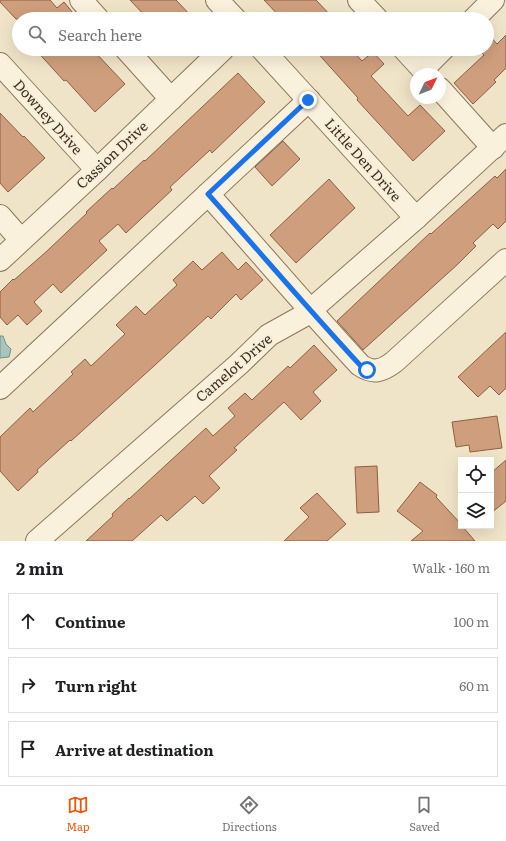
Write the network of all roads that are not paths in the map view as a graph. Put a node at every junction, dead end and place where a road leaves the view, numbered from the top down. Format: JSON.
{"nodes":[{"id":1,"x":81,"y":0,"type":"edge"},
{"id":2,"x":217,"y":0,"type":"edge"},
{"id":3,"x":360,"y":0,"type":"edge"},
{"id":4,"x":493,"y":0,"type":"edge"},
{"id":5,"x":92,"y":12,"type":"edge"},
{"id":6,"x":228,"y":12,"type":"edge"},
{"id":7,"x":371,"y":12,"type":"edge"},
{"id":8,"x":481,"y":12,"type":"edge"},
{"id":9,"x":132,"y":56,"type":"edge"},
{"id":10,"x":216,"y":56,"type":"edge"},
{"id":11,"x":268,"y":56,"type":"edge"},
{"id":12,"x":410,"y":56,"type":"edge"},
{"id":13,"x":438,"y":56,"type":"edge"},
{"id":14,"x":0,"y":64,"type":"edge"},
{"id":15,"x":421,"y":68,"type":"edge"},
{"id":16,"x":428,"y":68,"type":"edge"},
{"id":17,"x":446,"y":94,"type":"edge"},
{"id":18,"x":171,"y":99,"type":"junction"},
{"id":19,"x":308,"y":100,"type":"junction"},
{"id":20,"x":499,"y":142,"type":"edge"},
{"id":21,"x":97,"y":170,"type":"junction"},
{"id":22,"x":208,"y":194,"type":"junction"},
{"id":23,"x":0,"y":216,"type":"edge"},
{"id":24,"x":416,"y":218,"type":"junction"},
{"id":25,"x":21,"y":240,"type":"junction"},
{"id":26,"x":0,"y":260,"type":"edge"},
{"id":27,"x":506,"y":260,"type":"edge"},
{"id":28,"x":310,"y":310,"type":"junction"},
{"id":29,"x":0,"y":388,"type":"edge"},
{"id":30,"x":38,"y":541,"type":"edge"}],
"edges":[{"from":1,"to":5,"type":"street"},
{"from":2,"to":6,"type":"street"},
{"from":3,"to":7,"type":"street"},
{"from":4,"to":8,"type":"street"},
{"from":9,"to":18,"type":"street"},
{"from":10,"to":18,"type":"street","name":"Cassion Drive"},
{"from":11,"to":19,"type":"street","name":"Little Den Drive"},
{"from":12,"to":15,"type":"street"},
{"from":13,"to":16,"type":"street"},
{"from":14,"to":21,"type":"street","name":"Downey Drive"},
{"from":17,"to":20,"type":"street"},
{"from":18,"to":21,"type":"street","name":"Cassion Drive"},
{"from":19,"to":22,"type":"street"},
{"from":19,"to":24,"type":"street","name":"Little Den Drive"},
{"from":20,"to":24,"type":"street","name":"Camelot Drive"},
{"from":21,"to":25,"type":"street","name":"Cassion Drive"},
{"from":22,"to":28,"type":"street"},
{"from":22,"to":29,"type":"street"},
{"from":23,"to":25,"type":"street"},
{"from":24,"to":28,"type":"street","name":"Camelot Drive"},
{"from":25,"to":26,"type":"street","name":"Cassion Drive"},
{"from":27,"to":28,"type":"street"},
{"from":28,"to":30,"type":"street","name":"Camelot Drive"}]}
